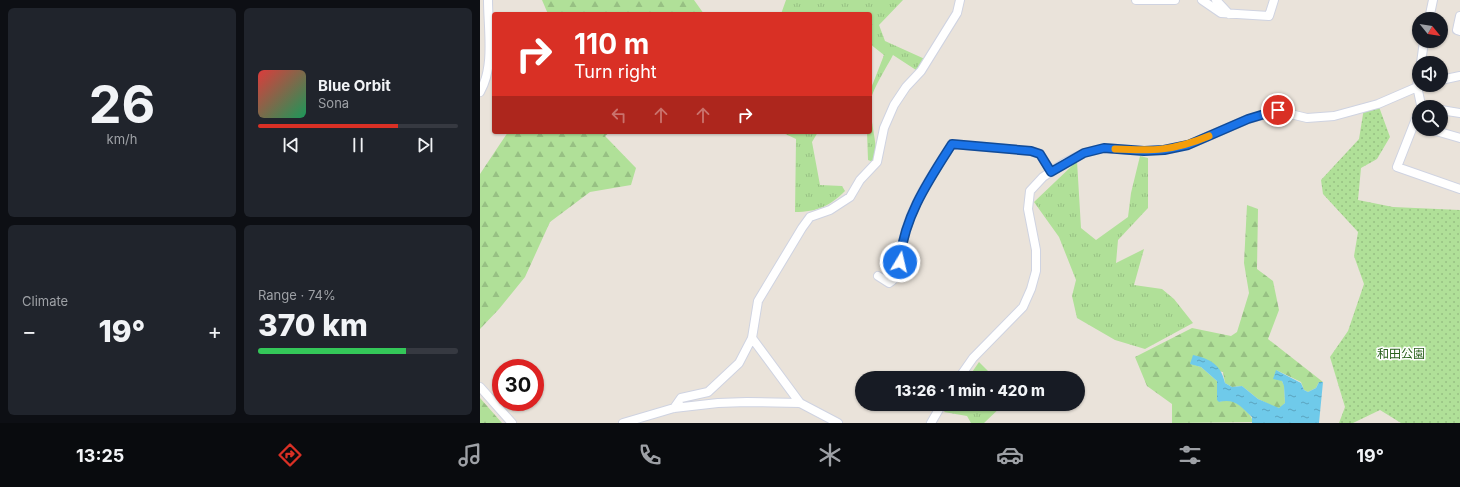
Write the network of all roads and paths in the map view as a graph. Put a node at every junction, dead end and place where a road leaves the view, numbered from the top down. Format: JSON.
{"nodes":[{"id":1,"x":488,"y":0,"type":"edge"},
{"id":2,"x":960,"y":0,"type":"edge"},
{"id":3,"x":1136,"y":0,"type":"edge"},
{"id":4,"x":1175,"y":0,"type":"edge"},
{"id":5,"x":1202,"y":0,"type":"edge"},
{"id":6,"x":1216,"y":0,"type":"edge"},
{"id":7,"x":1274,"y":0,"type":"edge"},
{"id":8,"x":1433,"y":0,"type":"edge"},
{"id":9,"x":1430,"y":12,"type":"edge"},
{"id":10,"x":1229,"y":14,"type":"junction"},
{"id":11,"x":1460,"y":16,"type":"edge"},
{"id":12,"x":1460,"y":31,"type":"edge"},
{"id":13,"x":1460,"y":76,"type":"edge"},
{"id":14,"x":1448,"y":79,"type":"edge"},
{"id":15,"x":1412,"y":89,"type":"edge"},
{"id":16,"x":480,"y":92,"type":"edge"},
{"id":17,"x":1448,"y":111,"type":"edge"},
{"id":18,"x":1460,"y":113,"type":"edge"},
{"id":19,"x":1448,"y":135,"type":"edge"},
{"id":20,"x":1412,"y":136,"type":"edge"},
{"id":21,"x":1460,"y":138,"type":"edge"},
{"id":22,"x":1051,"y":172,"type":"junction"},
{"id":23,"x":1460,"y":188,"type":"edge"},
{"id":24,"x":878,"y":276,"type":"dead end"},
{"id":25,"x":752,"y":338,"type":"junction"},
{"id":26,"x":964,"y":371,"type":"edge"},
{"id":27,"x":480,"y":387,"type":"edge"},
{"id":28,"x":800,"y":403,"type":"junction"},
{"id":29,"x":674,"y":408,"type":"junction"},
{"id":30,"x":938,"y":411,"type":"edge"},
{"id":31,"x":512,"y":423,"type":"edge"},
{"id":32,"x":624,"y":423,"type":"edge"},
{"id":33,"x":838,"y":423,"type":"edge"},
{"id":34,"x":931,"y":423,"type":"edge"}],
"edges":[{"from":1,"to":16,"type":"street"},
{"from":2,"to":25,"type":"street"},
{"from":3,"to":4,"type":"street"},
{"from":5,"to":10,"type":"street"},
{"from":6,"to":10,"type":"street"},
{"from":7,"to":10,"type":"street"},
{"from":8,"to":9,"type":"street"},
{"from":11,"to":12,"type":"street"},
{"from":13,"to":14,"type":"street"},
{"from":15,"to":22,"type":"street"},
{"from":17,"to":18,"type":"street"},
{"from":19,"to":21,"type":"street"},
{"from":20,"to":23,"type":"street"},
{"from":22,"to":24,"type":"street"},
{"from":22,"to":26,"type":"street"},
{"from":25,"to":28,"type":"street"},
{"from":25,"to":29,"type":"street"},
{"from":27,"to":31,"type":"street"},
{"from":28,"to":29,"type":"street"},
{"from":28,"to":33,"type":"street"},
{"from":29,"to":32,"type":"street"},
{"from":30,"to":34,"type":"street"}]}
